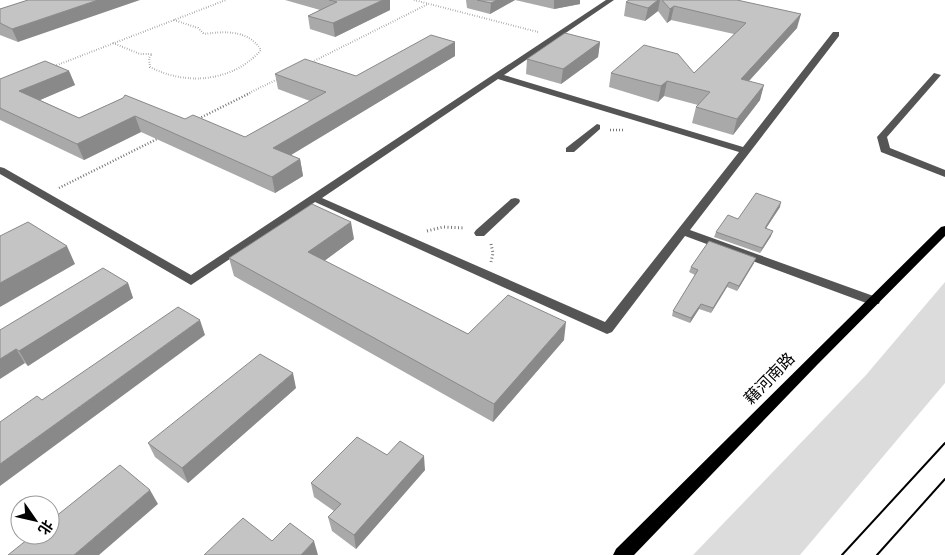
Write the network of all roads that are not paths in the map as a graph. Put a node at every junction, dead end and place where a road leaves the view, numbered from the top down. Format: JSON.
{"nodes":[{"id":1,"x":611,"y":0,"type":"edge"},
{"id":2,"x":836,"y":34,"type":"dead end"},
{"id":3,"x":937,"y":75,"type":"dead end"},
{"id":4,"x":497,"y":76,"type":"junction"},
{"id":5,"x":598,"y":127,"type":"dead end"},
{"id":6,"x":570,"y":150,"type":"dead end"},
{"id":7,"x":745,"y":151,"type":"junction"},
{"id":8,"x":0,"y":170,"type":"edge"},
{"id":9,"x":945,"y":174,"type":"edge"},
{"id":10,"x":314,"y":198,"type":"junction"},
{"id":11,"x":515,"y":201,"type":"dead end"},
{"id":12,"x":945,"y":229,"type":"edge"},
{"id":13,"x":682,"y":231,"type":"junction"},
{"id":14,"x":480,"y":233,"type":"road end"},
{"id":15,"x":874,"y":301,"type":"junction"},
{"id":16,"x":622,"y":555,"type":"edge"}],
"edges":[{"from":1,"to":4,"type":"street"},
{"from":2,"to":7,"type":"street"},
{"from":3,"to":9,"type":"street"},
{"from":4,"to":7,"type":"street"},
{"from":4,"to":10,"type":"street"},
{"from":5,"to":6,"type":"street"},
{"from":7,"to":13,"type":"street"},
{"from":8,"to":10,"type":"street"},
{"from":10,"to":13,"type":"street"},
{"from":11,"to":14,"type":"street"},
{"from":12,"to":15,"type":"main road","name":"藉河南路"},
{"from":13,"to":15,"type":"street"},
{"from":15,"to":16,"type":"main road","name":"藉河南路"}]}
